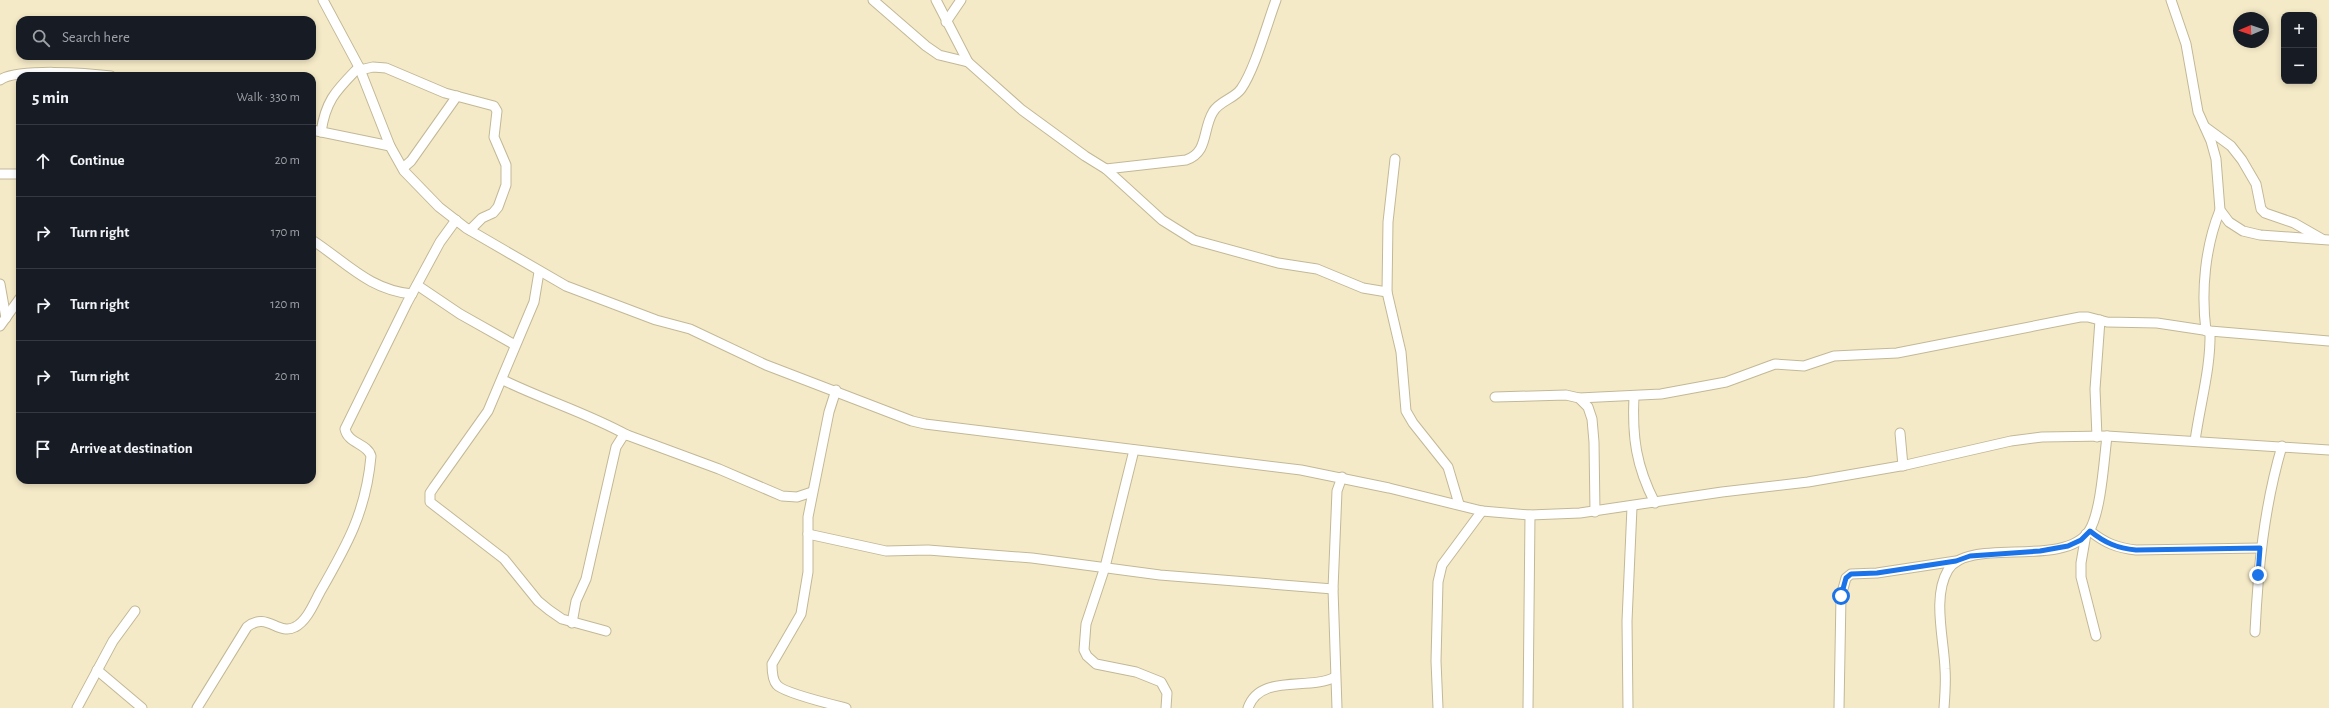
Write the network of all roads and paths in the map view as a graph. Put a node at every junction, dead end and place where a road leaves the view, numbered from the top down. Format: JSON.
{"nodes":[{"id":1,"x":323,"y":0,"type":"edge"},
{"id":2,"x":873,"y":0,"type":"edge"},
{"id":3,"x":936,"y":0,"type":"edge"},
{"id":4,"x":961,"y":0,"type":"edge"},
{"id":5,"x":1276,"y":0,"type":"edge"},
{"id":6,"x":2171,"y":0,"type":"edge"},
{"id":7,"x":946,"y":22,"type":"junction"},
{"id":8,"x":968,"y":62,"type":"junction"},
{"id":9,"x":359,"y":69,"type":"junction"},
{"id":10,"x":16,"y":76,"type":"edge"},
{"id":11,"x":0,"y":80,"type":"edge"},
{"id":12,"x":457,"y":96,"type":"junction"},
{"id":13,"x":2205,"y":127,"type":"junction"},
{"id":14,"x":317,"y":131,"type":"edge"},
{"id":15,"x":390,"y":146,"type":"junction"},
{"id":16,"x":1395,"y":159,"type":"dead end"},
{"id":17,"x":402,"y":168,"type":"junction"},
{"id":18,"x":1106,"y":169,"type":"junction"},
{"id":19,"x":0,"y":174,"type":"edge"},
{"id":20,"x":16,"y":174,"type":"edge"},
{"id":21,"x":2220,"y":210,"type":"junction"},
{"id":22,"x":456,"y":220,"type":"junction"},
{"id":23,"x":470,"y":230,"type":"junction"},
{"id":24,"x":2326,"y":240,"type":"edge"},
{"id":25,"x":316,"y":243,"type":"edge"},
{"id":26,"x":539,"y":272,"type":"junction"},
{"id":27,"x":0,"y":284,"type":"edge"},
{"id":28,"x":417,"y":285,"type":"junction"},
{"id":29,"x":1387,"y":292,"type":"junction"},
{"id":30,"x":412,"y":294,"type":"junction"},
{"id":31,"x":16,"y":304,"type":"edge"},
{"id":32,"x":6,"y":318,"type":"junction"},
{"id":33,"x":2100,"y":320,"type":"junction"},
{"id":34,"x":0,"y":326,"type":"edge"},
{"id":35,"x":2208,"y":331,"type":"junction"},
{"id":36,"x":2329,"y":342,"type":"edge"},
{"id":37,"x":515,"y":345,"type":"junction"},
{"id":38,"x":503,"y":380,"type":"junction"},
{"id":39,"x":836,"y":390,"type":"junction"},
{"id":40,"x":1634,"y":396,"type":"junction"},
{"id":41,"x":1495,"y":398,"type":"dead end"},
{"id":42,"x":1579,"y":398,"type":"junction"},
{"id":43,"x":611,"y":427,"type":"junction"},
{"id":44,"x":1900,"y":432,"type":"dead end"},
{"id":45,"x":627,"y":435,"type":"junction"},
{"id":46,"x":2107,"y":436,"type":"junction"},
{"id":47,"x":2097,"y":437,"type":"junction"},
{"id":48,"x":2195,"y":441,"type":"junction"},
{"id":49,"x":2282,"y":446,"type":"junction"},
{"id":50,"x":616,"y":447,"type":"junction"},
{"id":51,"x":1134,"y":450,"type":"junction"},
{"id":52,"x":2329,"y":450,"type":"edge"},
{"id":53,"x":1903,"y":466,"type":"junction"},
{"id":54,"x":1342,"y":477,"type":"junction"},
{"id":55,"x":812,"y":492,"type":"junction"},
{"id":56,"x":1655,"y":503,"type":"junction"},
{"id":57,"x":1458,"y":504,"type":"junction"},
{"id":58,"x":1632,"y":507,"type":"junction"},
{"id":59,"x":1482,"y":511,"type":"junction"},
{"id":60,"x":1594,"y":512,"type":"junction"},
{"id":61,"x":1530,"y":515,"type":"junction"},
{"id":62,"x":2088,"y":532,"type":"junction"},
{"id":63,"x":808,"y":534,"type":"junction"},
{"id":64,"x":2260,"y":548,"type":"junction"},
{"id":65,"x":1956,"y":561,"type":"junction"},
{"id":66,"x":1105,"y":568,"type":"junction"},
{"id":67,"x":1333,"y":588,"type":"junction"},
{"id":68,"x":135,"y":611,"type":"dead end"},
{"id":69,"x":572,"y":623,"type":"junction"},
{"id":70,"x":606,"y":631,"type":"dead end"},
{"id":71,"x":2255,"y":632,"type":"dead end"},
{"id":72,"x":2096,"y":636,"type":"dead end"},
{"id":73,"x":97,"y":670,"type":"junction"},
{"id":74,"x":1335,"y":677,"type":"junction"},
{"id":75,"x":76,"y":708,"type":"edge"},
{"id":76,"x":142,"y":708,"type":"edge"},
{"id":77,"x":197,"y":708,"type":"edge"},
{"id":78,"x":846,"y":708,"type":"edge"},
{"id":79,"x":1166,"y":708,"type":"edge"},
{"id":80,"x":1248,"y":708,"type":"edge"},
{"id":81,"x":1337,"y":708,"type":"edge"},
{"id":82,"x":1438,"y":708,"type":"edge"},
{"id":83,"x":1528,"y":708,"type":"edge"},
{"id":84,"x":1628,"y":708,"type":"edge"},
{"id":85,"x":1839,"y":708,"type":"edge"},
{"id":86,"x":1944,"y":708,"type":"edge"}],
"edges":[{"from":1,"to":9,"type":"street"},
{"from":2,"to":8,"type":"street"},
{"from":3,"to":7,"type":"street"},
{"from":4,"to":7,"type":"street"},
{"from":5,"to":18,"type":"street"},
{"from":6,"to":13,"type":"street"},
{"from":7,"to":8,"type":"street"},
{"from":8,"to":18,"type":"street"},
{"from":9,"to":12,"type":"street"},
{"from":9,"to":14,"type":"street"},
{"from":9,"to":15,"type":"street"},
{"from":10,"to":11,"type":"street"},
{"from":12,"to":17,"type":"street"},
{"from":12,"to":23,"type":"street"},
{"from":13,"to":21,"type":"street"},
{"from":13,"to":24,"type":"street"},
{"from":14,"to":15,"type":"street"},
{"from":15,"to":17,"type":"street"},
{"from":16,"to":29,"type":"street"},
{"from":17,"to":22,"type":"street"},
{"from":18,"to":29,"type":"street"},
{"from":19,"to":20,"type":"street"},
{"from":21,"to":24,"type":"street"},
{"from":21,"to":35,"type":"street"},
{"from":22,"to":23,"type":"street"},
{"from":22,"to":28,"type":"street"},
{"from":23,"to":26,"type":"street"},
{"from":25,"to":30,"type":"street"},
{"from":26,"to":37,"type":"street"},
{"from":26,"to":39,"type":"street"},
{"from":27,"to":32,"type":"street"},
{"from":28,"to":30,"type":"street"},
{"from":28,"to":37,"type":"street"},
{"from":29,"to":57,"type":"street"},
{"from":30,"to":77,"type":"street"},
{"from":31,"to":32,"type":"street"},
{"from":32,"to":34,"type":"street"},
{"from":33,"to":35,"type":"street"},
{"from":33,"to":40,"type":"street"},
{"from":33,"to":47,"type":"street"},
{"from":35,"to":36,"type":"street"},
{"from":35,"to":48,"type":"street"},
{"from":37,"to":38,"type":"street"},
{"from":38,"to":43,"type":"street"},
{"from":38,"to":69,"type":"street"},
{"from":39,"to":51,"type":"street"},
{"from":39,"to":55,"type":"street"},
{"from":40,"to":42,"type":"street"},
{"from":40,"to":56,"type":"street"},
{"from":41,"to":42,"type":"street"},
{"from":42,"to":60,"type":"street"},
{"from":43,"to":45,"type":"street"},
{"from":43,"to":50,"type":"street"},
{"from":44,"to":53,"type":"street"},
{"from":45,"to":50,"type":"street"},
{"from":45,"to":55,"type":"street"},
{"from":46,"to":47,"type":"street"},
{"from":46,"to":48,"type":"street"},
{"from":46,"to":62,"type":"street"},
{"from":47,"to":53,"type":"street"},
{"from":48,"to":49,"type":"street"},
{"from":49,"to":52,"type":"street"},
{"from":49,"to":64,"type":"street"},
{"from":50,"to":69,"type":"street"},
{"from":51,"to":54,"type":"street"},
{"from":51,"to":66,"type":"street"},
{"from":53,"to":56,"type":"street"},
{"from":54,"to":57,"type":"street"},
{"from":54,"to":67,"type":"street"},
{"from":55,"to":63,"type":"street"},
{"from":56,"to":58,"type":"street"},
{"from":57,"to":59,"type":"street"},
{"from":58,"to":60,"type":"street"},
{"from":58,"to":84,"type":"street"},
{"from":59,"to":61,"type":"street"},
{"from":59,"to":82,"type":"street"},
{"from":60,"to":61,"type":"street"},
{"from":61,"to":83,"type":"street"},
{"from":62,"to":64,"type":"street"},
{"from":62,"to":65,"type":"street"},
{"from":62,"to":72,"type":"street"},
{"from":63,"to":66,"type":"street"},
{"from":63,"to":78,"type":"street"},
{"from":64,"to":71,"type":"street"},
{"from":65,"to":85,"type":"street"},
{"from":65,"to":86,"type":"street"},
{"from":66,"to":67,"type":"street"},
{"from":66,"to":79,"type":"street"},
{"from":67,"to":74,"type":"street"},
{"from":68,"to":73,"type":"street"},
{"from":69,"to":70,"type":"street"},
{"from":73,"to":75,"type":"street"},
{"from":73,"to":76,"type":"street"},
{"from":74,"to":80,"type":"street"},
{"from":74,"to":81,"type":"street"}]}
